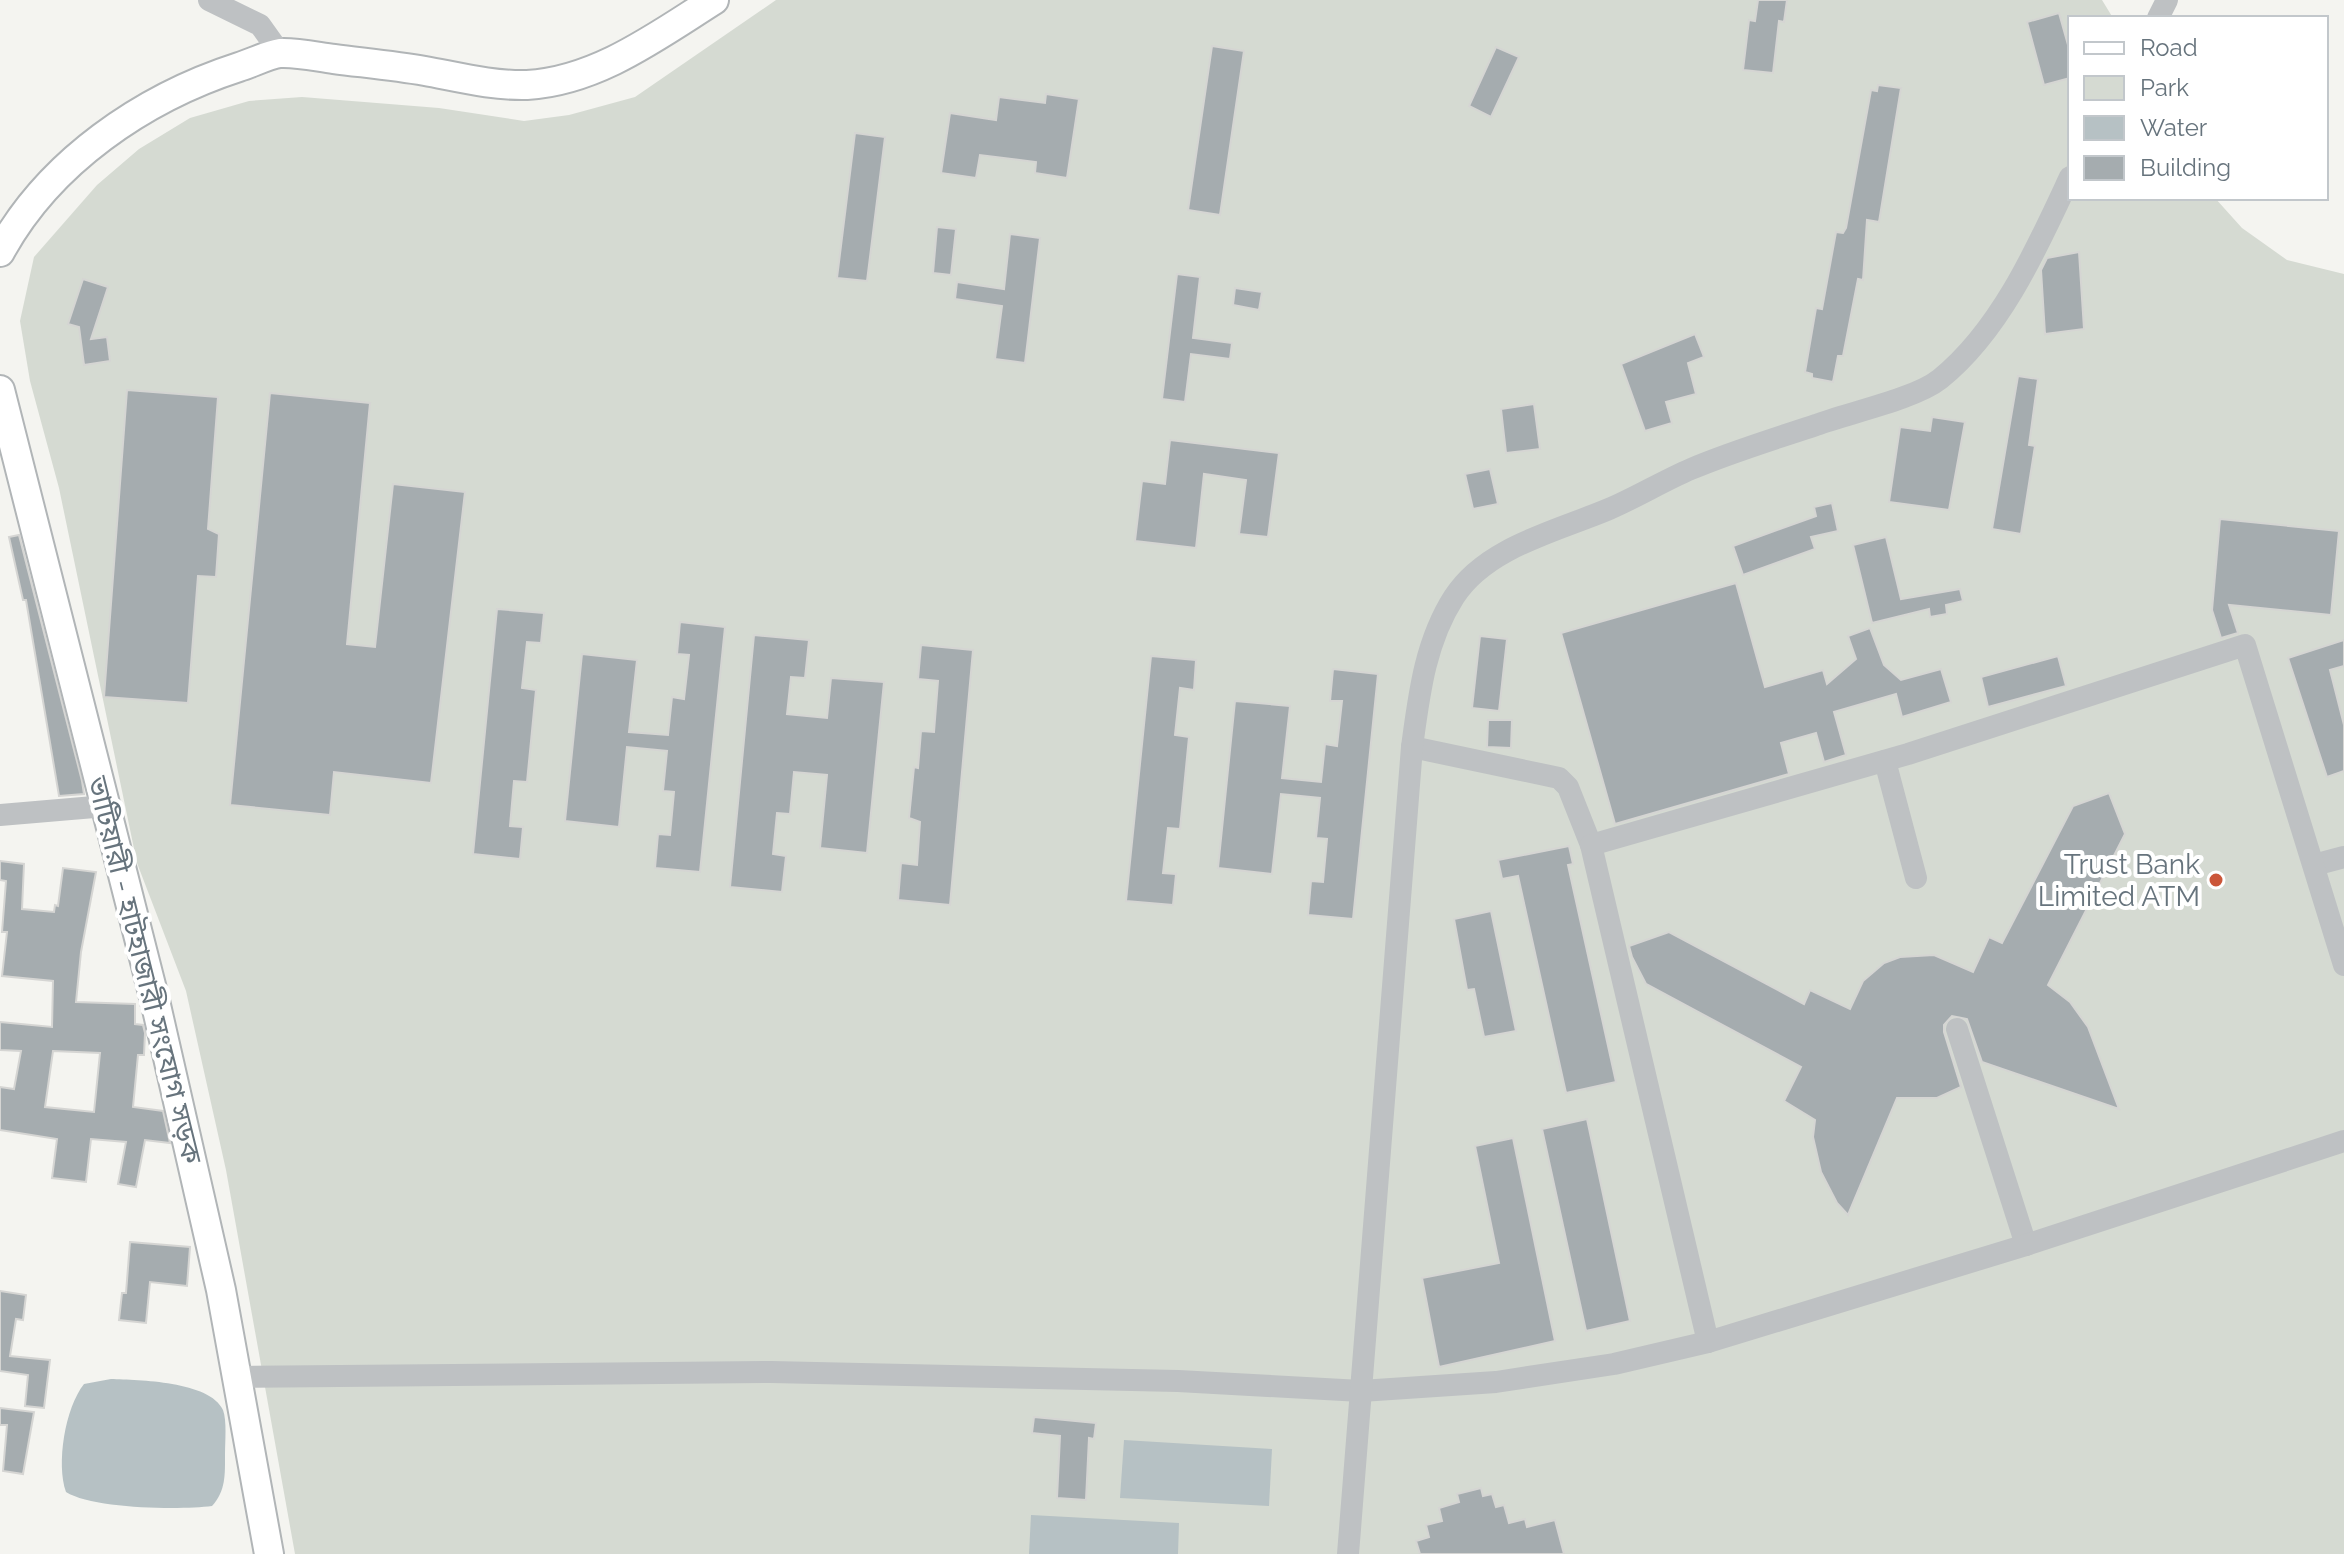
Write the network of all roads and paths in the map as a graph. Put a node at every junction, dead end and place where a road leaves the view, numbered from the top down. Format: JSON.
{"nodes":[{"id":1,"x":209,"y":0,"type":"edge"},
{"id":2,"x":714,"y":0,"type":"edge"},
{"id":3,"x":280,"y":53,"type":"junction"},
{"id":4,"x":2068,"y":181,"type":"edge"},
{"id":5,"x":0,"y":252,"type":"edge"},
{"id":6,"x":0,"y":390,"type":"edge"},
{"id":7,"x":1412,"y":747,"type":"junction"},
{"id":8,"x":1885,"y":761,"type":"junction"},
{"id":9,"x":106,"y":806,"type":"junction"},
{"id":10,"x":0,"y":815,"type":"edge"},
{"id":11,"x":1591,"y":845,"type":"junction"},
{"id":12,"x":2344,"y":857,"type":"edge"},
{"id":13,"x":2314,"y":865,"type":"junction"},
{"id":14,"x":1916,"y":878,"type":"dead end"},
{"id":15,"x":2344,"y":965,"type":"edge"},
{"id":16,"x":1957,"y":1029,"type":"dead end"},
{"id":17,"x":2344,"y":1141,"type":"edge"},
{"id":18,"x":2026,"y":1245,"type":"junction"},
{"id":19,"x":1708,"y":1342,"type":"junction"},
{"id":20,"x":236,"y":1377,"type":"junction"},
{"id":21,"x":1361,"y":1391,"type":"junction"},
{"id":22,"x":269,"y":1554,"type":"edge"},
{"id":23,"x":1348,"y":1554,"type":"edge"}],
"edges":[{"from":1,"to":3,"type":"street"},
{"from":2,"to":3,"type":"main road"},
{"from":3,"to":5,"type":"main road"},
{"from":4,"to":7,"type":"street"},
{"from":6,"to":9,"type":"main road","name":"ভাটিয়ারী - হাটহাজারী সংযোগ সড়ক"},
{"from":7,"to":11,"type":"street"},
{"from":7,"to":21,"type":"street"},
{"from":8,"to":11,"type":"street"},
{"from":8,"to":13,"type":"street"},
{"from":8,"to":14,"type":"street"},
{"from":9,"to":10,"type":"street"},
{"from":9,"to":20,"type":"main road","name":"ভাটিয়ারী - হাটহাজারী সংযোগ সড়ক"},
{"from":11,"to":19,"type":"street"},
{"from":12,"to":13,"type":"street"},
{"from":13,"to":15,"type":"street"},
{"from":16,"to":18,"type":"street"},
{"from":17,"to":18,"type":"street"},
{"from":18,"to":19,"type":"street"},
{"from":19,"to":21,"type":"street"},
{"from":20,"to":21,"type":"street"},
{"from":20,"to":22,"type":"main road","name":"ভাটিয়ারী - হাটহাজারী সংযোগ সড়ক"},
{"from":21,"to":23,"type":"street"}]}
